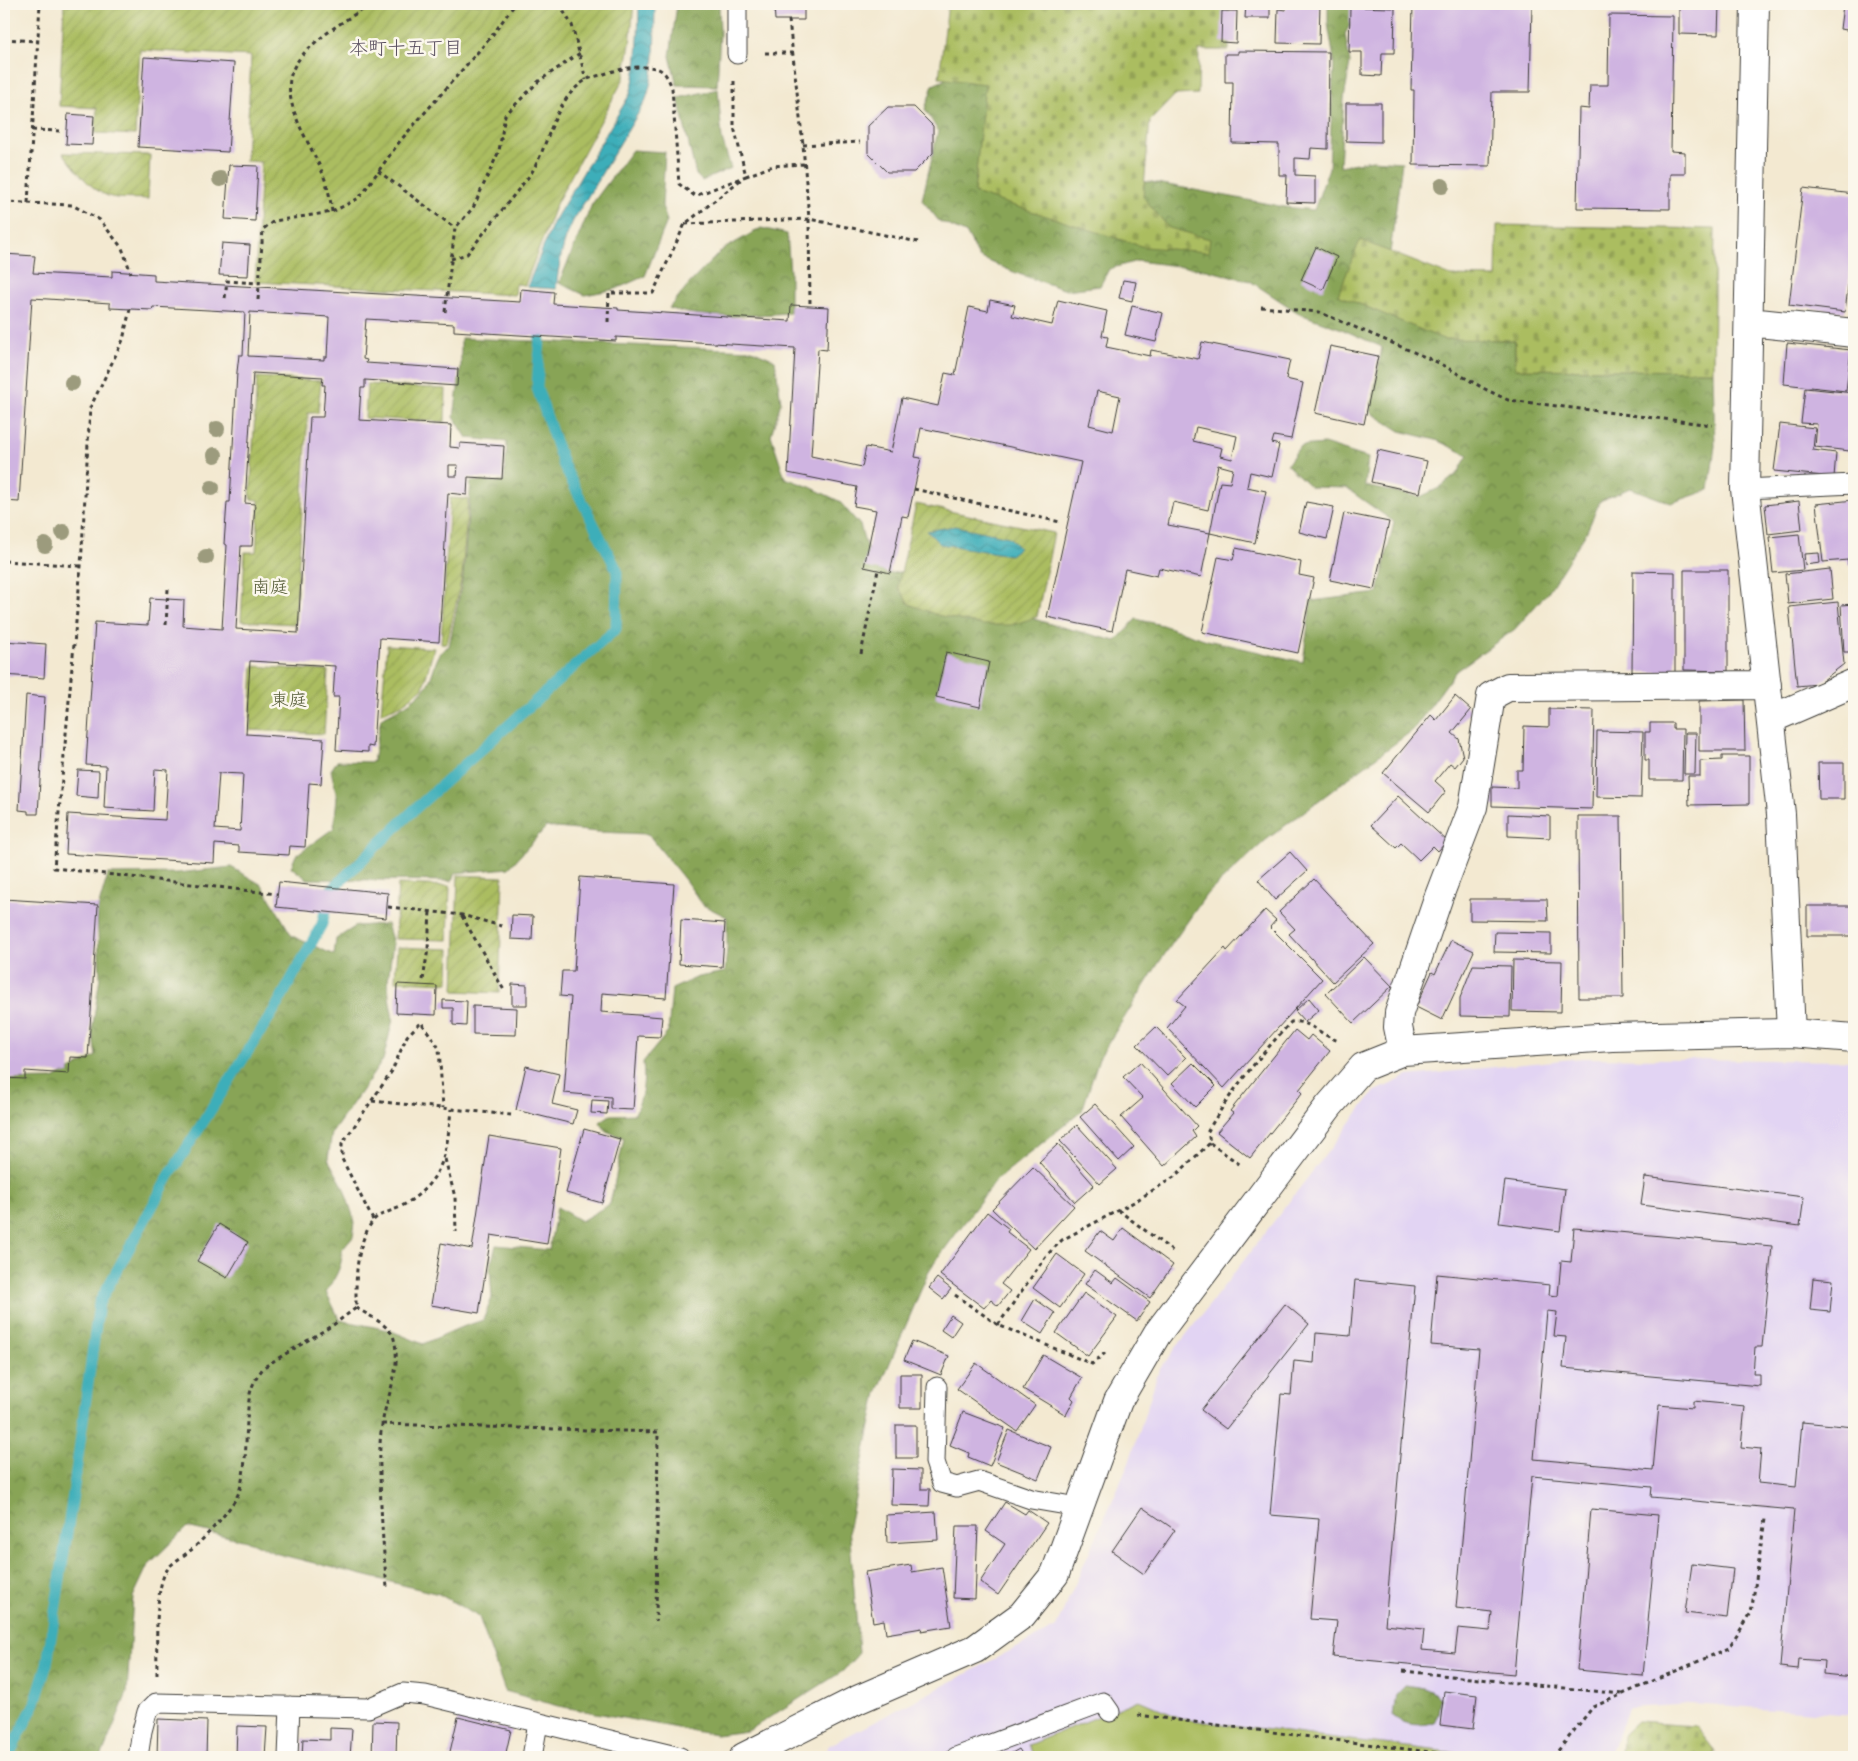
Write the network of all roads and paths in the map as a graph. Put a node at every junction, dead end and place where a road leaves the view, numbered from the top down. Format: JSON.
{"nodes":[{"id":1,"x":4,"y":4,"type":"edge"},
{"id":2,"x":40,"y":4,"type":"edge"},
{"id":3,"x":373,"y":4,"type":"edge"},
{"id":4,"x":515,"y":4,"type":"edge"},
{"id":5,"x":559,"y":4,"type":"edge"},
{"id":6,"x":737,"y":4,"type":"edge"},
{"id":7,"x":1755,"y":4,"type":"edge"},
{"id":8,"x":4,"y":10,"type":"edge"},
{"id":9,"x":789,"y":20,"type":"dead end"},
{"id":10,"x":4,"y":38,"type":"edge"},
{"id":11,"x":38,"y":41,"type":"junction"},
{"id":12,"x":580,"y":53,"type":"junction"},
{"id":13,"x":792,"y":53,"type":"junction"},
{"id":14,"x":736,"y":54,"type":"junction"},
{"id":15,"x":586,"y":80,"type":"junction"},
{"id":16,"x":32,"y":130,"type":"junction"},
{"id":17,"x":60,"y":130,"type":"dead end"},
{"id":18,"x":860,"y":142,"type":"dead end"},
{"id":19,"x":803,"y":145,"type":"junction"},
{"id":20,"x":805,"y":164,"type":"junction"},
{"id":21,"x":378,"y":171,"type":"junction"},
{"id":22,"x":746,"y":176,"type":"junction"},
{"id":23,"x":4,"y":202,"type":"edge"},
{"id":24,"x":28,"y":203,"type":"junction"},
{"id":25,"x":332,"y":212,"type":"junction"},
{"id":26,"x":809,"y":219,"type":"junction"},
{"id":27,"x":685,"y":224,"type":"junction"},
{"id":28,"x":455,"y":228,"type":"junction"},
{"id":29,"x":918,"y":242,"type":"dead end"},
{"id":30,"x":451,"y":259,"type":"junction"},
{"id":31,"x":131,"y":273,"type":"dead end"},
{"id":32,"x":259,"y":283,"type":"dead end"},
{"id":33,"x":225,"y":298,"type":"dead end"},
{"id":34,"x":258,"y":300,"type":"dead end"},
{"id":35,"x":810,"y":306,"type":"dead end"},
{"id":36,"x":1261,"y":306,"type":"dead end"},
{"id":37,"x":130,"y":309,"type":"dead end"},
{"id":38,"x":445,"y":312,"type":"dead end"},
{"id":39,"x":608,"y":322,"type":"dead end"},
{"id":40,"x":1749,"y":322,"type":"junction"},
{"id":41,"x":1854,"y":333,"type":"edge"},
{"id":42,"x":1716,"y":426,"type":"dead end"},
{"id":43,"x":1854,"y":484,"type":"edge"},
{"id":44,"x":1745,"y":489,"type":"junction"},
{"id":45,"x":914,"y":490,"type":"dead end"},
{"id":46,"x":1060,"y":522,"type":"dead end"},
{"id":47,"x":4,"y":561,"type":"edge"},
{"id":48,"x":81,"y":566,"type":"junction"},
{"id":49,"x":878,"y":570,"type":"dead end"},
{"id":50,"x":168,"y":589,"type":"dead end"},
{"id":51,"x":166,"y":624,"type":"dead end"},
{"id":52,"x":861,"y":654,"type":"dead end"},
{"id":53,"x":1854,"y":683,"type":"edge"},
{"id":54,"x":1768,"y":685,"type":"junction"},
{"id":55,"x":1771,"y":719,"type":"junction"},
{"id":56,"x":277,"y":894,"type":"dead end"},
{"id":57,"x":388,"y":907,"type":"dead end"},
{"id":58,"x":430,"y":911,"type":"junction"},
{"id":59,"x":462,"y":915,"type":"junction"},
{"id":60,"x":505,"y":927,"type":"dead end"},
{"id":61,"x":423,"y":980,"type":"dead end"},
{"id":62,"x":504,"y":992,"type":"dead end"},
{"id":63,"x":1791,"y":1033,"type":"junction"},
{"id":64,"x":1854,"y":1038,"type":"edge"},
{"id":65,"x":1341,"y":1041,"type":"dead end"},
{"id":66,"x":1403,"y":1051,"type":"junction"},
{"id":67,"x":372,"y":1101,"type":"junction"},
{"id":68,"x":443,"y":1108,"type":"junction"},
{"id":69,"x":451,"y":1109,"type":"junction"},
{"id":70,"x":511,"y":1115,"type":"dead end"},
{"id":71,"x":444,"y":1159,"type":"junction"},
{"id":72,"x":1118,"y":1210,"type":"junction"},
{"id":73,"x":373,"y":1220,"type":"junction"},
{"id":74,"x":456,"y":1232,"type":"dead end"},
{"id":75,"x":1174,"y":1252,"type":"dead end"},
{"id":76,"x":955,"y":1295,"type":"dead end"},
{"id":77,"x":356,"y":1308,"type":"junction"},
{"id":78,"x":998,"y":1325,"type":"junction"},
{"id":79,"x":1157,"y":1334,"type":"junction"},
{"id":80,"x":937,"y":1387,"type":"dead end"},
{"id":81,"x":382,"y":1424,"type":"junction"},
{"id":82,"x":1078,"y":1507,"type":"junction"},
{"id":83,"x":1765,"y":1519,"type":"dead end"},
{"id":84,"x":387,"y":1586,"type":"dead end"},
{"id":85,"x":656,"y":1621,"type":"dead end"},
{"id":86,"x":1403,"y":1671,"type":"dead end"},
{"id":87,"x":1623,"y":1694,"type":"junction"},
{"id":88,"x":156,"y":1703,"type":"junction"},
{"id":89,"x":290,"y":1706,"type":"junction"},
{"id":90,"x":1110,"y":1712,"type":"joint"},
{"id":91,"x":538,"y":1723,"type":"junction"},
{"id":92,"x":749,"y":1756,"type":"edge"},
{"id":93,"x":138,"y":1757,"type":"edge"},
{"id":94,"x":288,"y":1757,"type":"edge"},
{"id":95,"x":532,"y":1757,"type":"edge"},
{"id":96,"x":680,"y":1757,"type":"edge"},
{"id":97,"x":956,"y":1757,"type":"edge"},
{"id":98,"x":1469,"y":1757,"type":"edge"},
{"id":99,"x":1553,"y":1757,"type":"edge"}],
"edges":[{"from":1,"to":8,"type":"path"},
{"from":2,"to":11,"type":"path"},
{"from":3,"to":25,"type":"path"},
{"from":4,"to":21,"type":"path"},
{"from":5,"to":12,"type":"path"},
{"from":6,"to":14,"type":"lane"},
{"from":7,"to":40,"type":"street"},
{"from":9,"to":13,"type":"path"},
{"from":10,"to":11,"type":"path"},
{"from":11,"to":16,"type":"path"},
{"from":12,"to":15,"type":"path"},
{"from":12,"to":28,"type":"path"},
{"from":13,"to":14,"type":"path"},
{"from":13,"to":19,"type":"path"},
{"from":14,"to":22,"type":"path"},
{"from":15,"to":22,"type":"path"},
{"from":15,"to":30,"type":"path"},
{"from":16,"to":17,"type":"path"},
{"from":16,"to":24,"type":"path"},
{"from":18,"to":19,"type":"path"},
{"from":19,"to":20,"type":"path"},
{"from":20,"to":22,"type":"path"},
{"from":20,"to":26,"type":"path"},
{"from":21,"to":25,"type":"path"},
{"from":21,"to":28,"type":"path"},
{"from":22,"to":27,"type":"path"},
{"from":23,"to":24,"type":"path"},
{"from":24,"to":31,"type":"path"},
{"from":25,"to":34,"type":"path"},
{"from":26,"to":27,"type":"path"},
{"from":26,"to":29,"type":"path"},
{"from":26,"to":35,"type":"path"},
{"from":27,"to":39,"type":"path"},
{"from":28,"to":30,"type":"path"},
{"from":30,"to":38,"type":"path"},
{"from":32,"to":33,"type":"path"},
{"from":36,"to":42,"type":"path"},
{"from":37,"to":48,"type":"path"},
{"from":40,"to":41,"type":"street"},
{"from":40,"to":44,"type":"street"},
{"from":43,"to":44,"type":"lane"},
{"from":44,"to":54,"type":"street"},
{"from":45,"to":46,"type":"path"},
{"from":47,"to":48,"type":"path"},
{"from":48,"to":56,"type":"path"},
{"from":49,"to":52,"type":"path"},
{"from":50,"to":51,"type":"path"},
{"from":53,"to":55,"type":"street"},
{"from":54,"to":55,"type":"street"},
{"from":54,"to":66,"type":"street"},
{"from":55,"to":63,"type":"street"},
{"from":57,"to":58,"type":"path"},
{"from":58,"to":59,"type":"path"},
{"from":58,"to":61,"type":"path"},
{"from":59,"to":60,"type":"path"},
{"from":59,"to":62,"type":"path"},
{"from":63,"to":64,"type":"street"},
{"from":63,"to":66,"type":"street"},
{"from":65,"to":72,"type":"path"},
{"from":66,"to":79,"type":"street"},
{"from":67,"to":68,"type":"path"},
{"from":67,"to":68,"type":"path"},
{"from":67,"to":73,"type":"path"},
{"from":68,"to":69,"type":"path"},
{"from":69,"to":70,"type":"path"},
{"from":69,"to":71,"type":"path"},
{"from":71,"to":73,"type":"path"},
{"from":71,"to":74,"type":"path"},
{"from":72,"to":75,"type":"path"},
{"from":72,"to":78,"type":"path"},
{"from":73,"to":77,"type":"path"},
{"from":76,"to":78,"type":"path"},
{"from":77,"to":81,"type":"path"},
{"from":77,"to":88,"type":"path"},
{"from":78,"to":79,"type":"path"},
{"from":79,"to":82,"type":"street"},
{"from":80,"to":82,"type":"lane"},
{"from":81,"to":84,"type":"path"},
{"from":81,"to":85,"type":"path"},
{"from":82,"to":92,"type":"street"},
{"from":83,"to":87,"type":"path"},
{"from":86,"to":87,"type":"path"},
{"from":87,"to":99,"type":"path"},
{"from":88,"to":89,"type":"lane"},
{"from":88,"to":93,"type":"lane"},
{"from":89,"to":91,"type":"lane"},
{"from":89,"to":94,"type":"lane"},
{"from":90,"to":97,"type":"lane"},
{"from":90,"to":98,"type":"path"},
{"from":91,"to":95,"type":"lane"},
{"from":91,"to":96,"type":"lane"}]}
